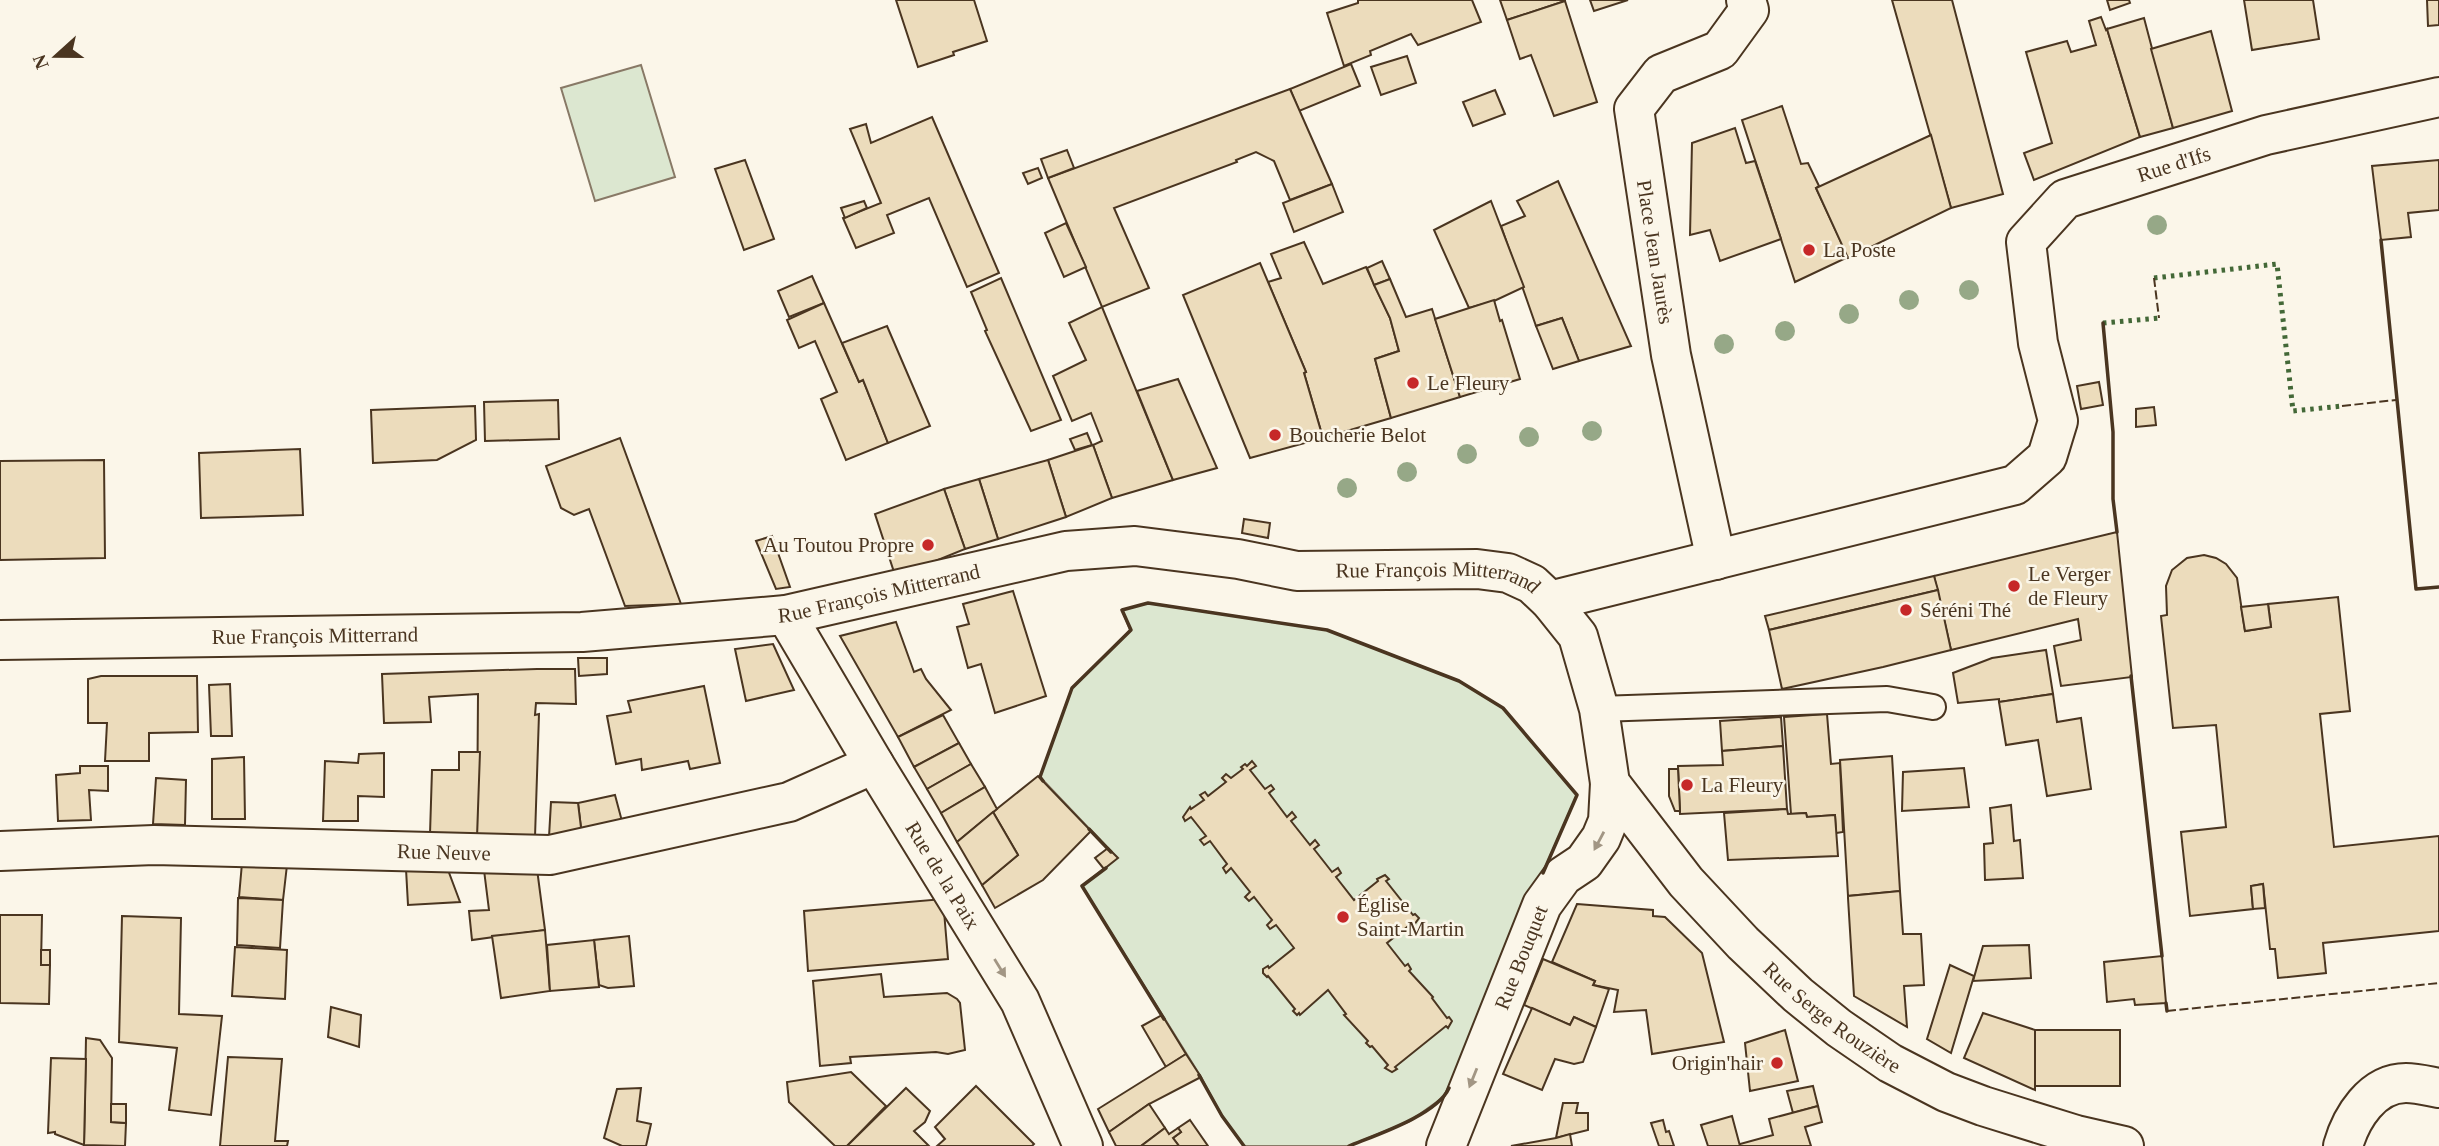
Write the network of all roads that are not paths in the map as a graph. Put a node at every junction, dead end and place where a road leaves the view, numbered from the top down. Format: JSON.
{"nodes":[{"id":1,"x":1746,"y":0,"type":"edge"},
{"id":2,"x":2439,"y":97,"type":"edge"},
{"id":3,"x":1716,"y":559,"type":"junction"},
{"id":4,"x":1550,"y":601,"type":"junction"},
{"id":5,"x":786,"y":615,"type":"junction"},
{"id":6,"x":0,"y":640,"type":"edge"},
{"id":7,"x":1933,"y":707,"type":"dead end"},
{"id":8,"x":1599,"y":709,"type":"junction"},
{"id":9,"x":874,"y":764,"type":"junction"},
{"id":10,"x":1610,"y":783,"type":"junction"},
{"id":11,"x":0,"y":851,"type":"edge"},
{"id":12,"x":2439,"y":1088,"type":"edge"},
{"id":13,"x":1083,"y":1146,"type":"edge"},
{"id":14,"x":1446,"y":1146,"type":"edge"},
{"id":15,"x":2124,"y":1146,"type":"edge"},
{"id":16,"x":2343,"y":1146,"type":"edge"}],
"edges":[{"from":1,"to":3,"type":"street","name":"Place Jean Jaurès"},
{"from":2,"to":3,"type":"street","name":"Rue d'Ifs"},
{"from":3,"to":4,"type":"street"},
{"from":4,"to":5,"type":"street","name":"Rue François Mitterrand"},
{"from":4,"to":8,"type":"street","name":"Rue François Mitterrand"},
{"from":5,"to":6,"type":"street","name":"Rue François Mitterrand"},
{"from":5,"to":9,"type":"street","name":"Rue de la Paix"},
{"from":7,"to":8,"type":"lane"},
{"from":8,"to":10,"type":"street","name":"Rue François Mitterrand"},
{"from":9,"to":11,"type":"street","name":"Rue Neuve"},
{"from":9,"to":13,"type":"street","name":"Rue de la Paix","one_way":true},
{"from":10,"to":14,"type":"street","name":"Rue Bouquet","one_way":true},
{"from":10,"to":15,"type":"street","name":"Rue Serge Rouzière"},
{"from":12,"to":16,"type":"street"}]}
